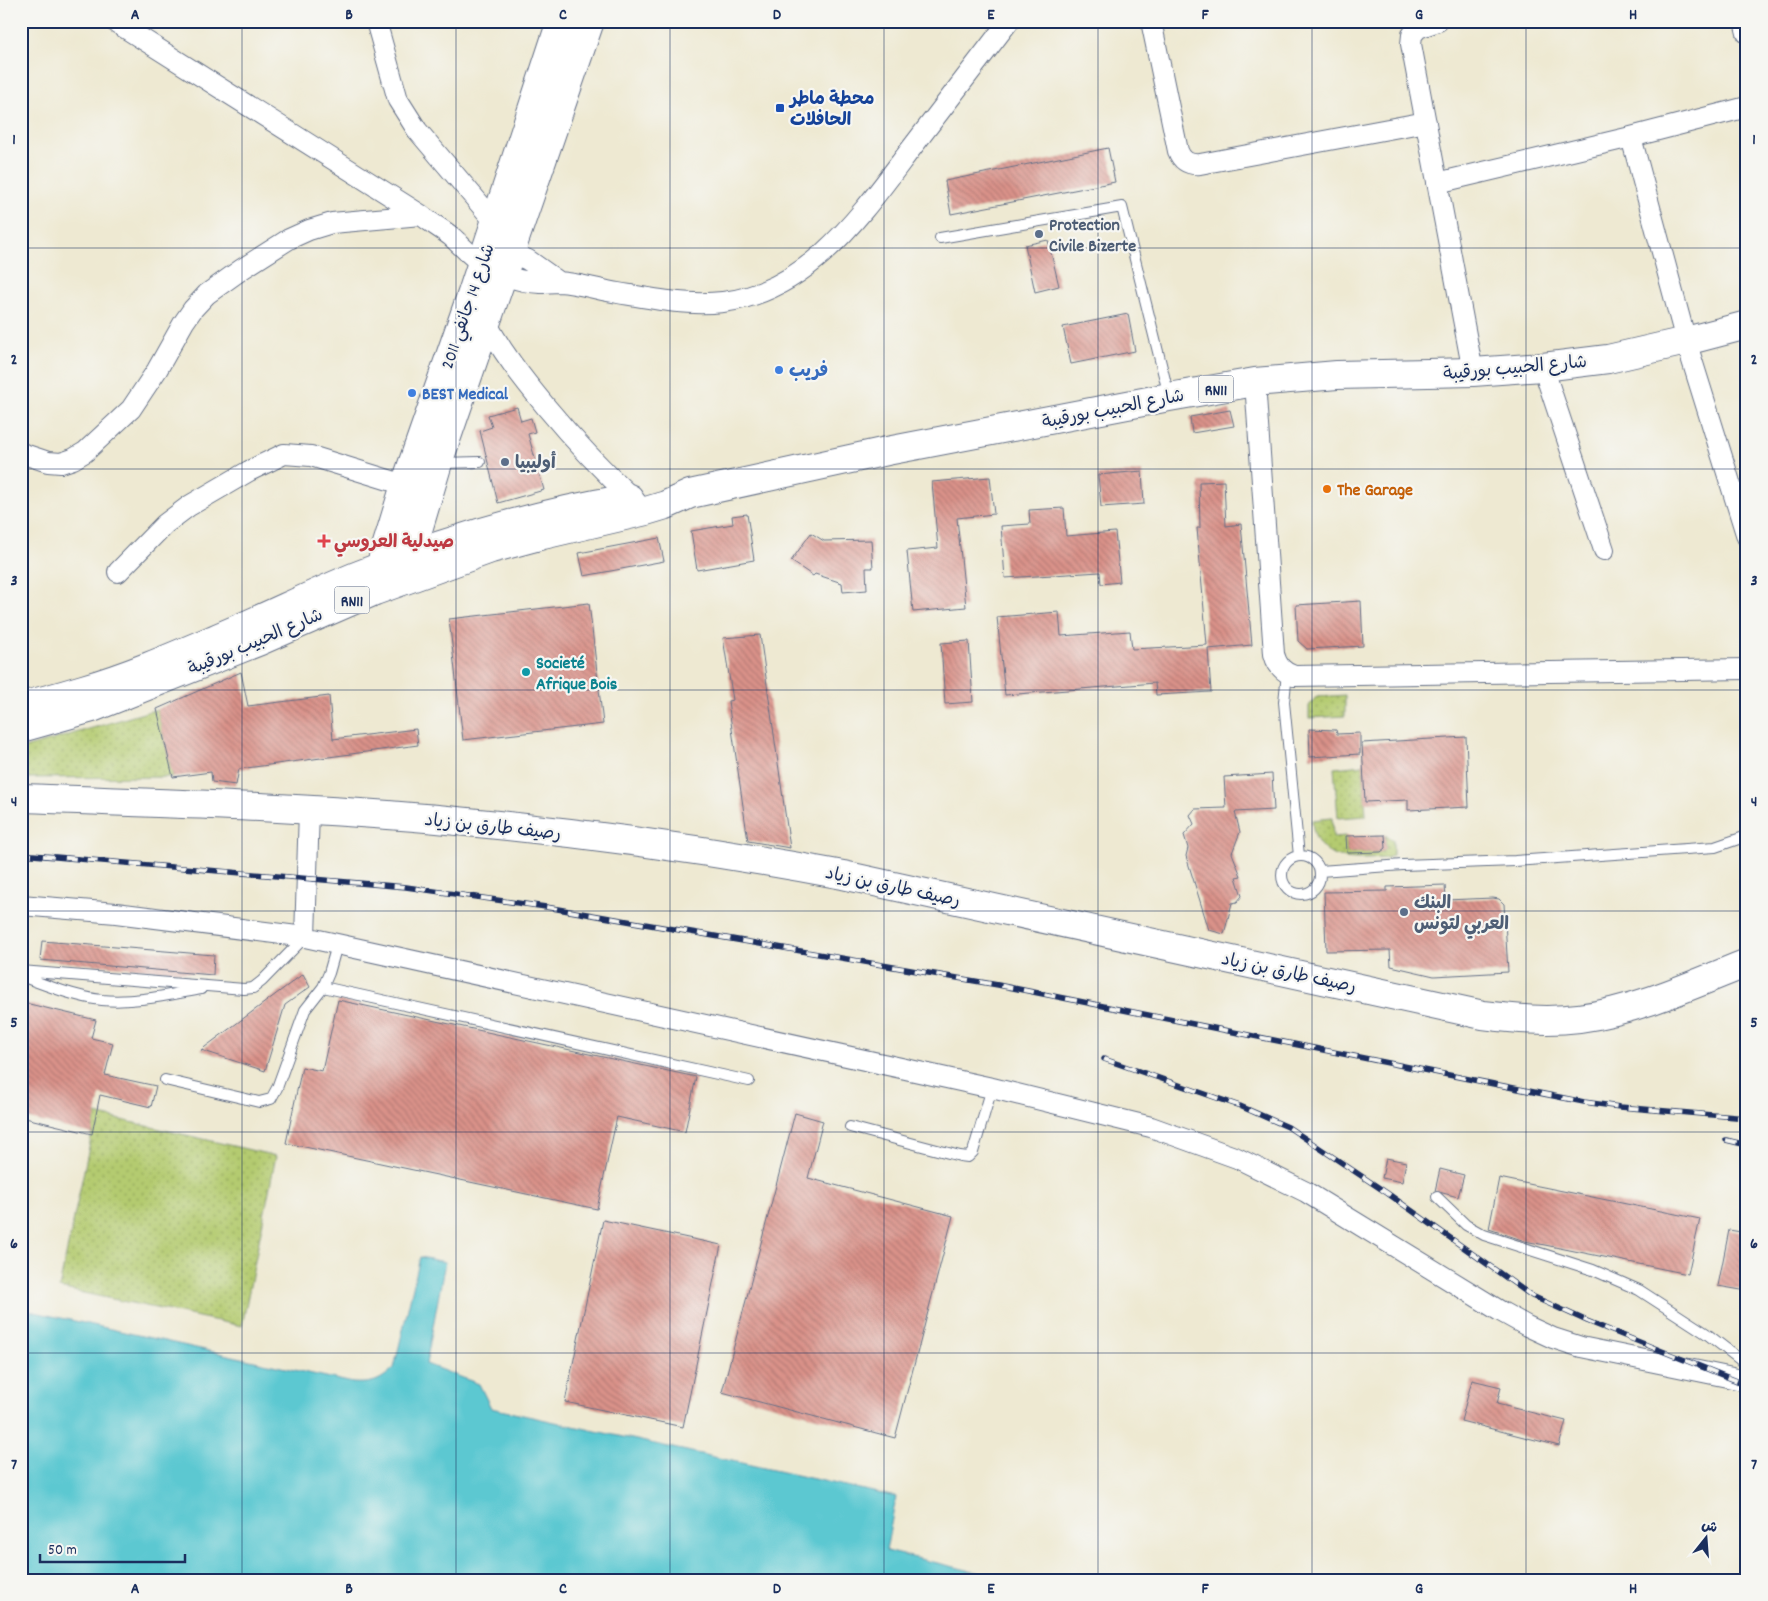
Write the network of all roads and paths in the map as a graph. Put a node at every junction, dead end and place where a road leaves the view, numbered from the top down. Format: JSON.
{"nodes":[{"id":1,"x":114,"y":21,"type":"edge"},
{"id":2,"x":376,"y":21,"type":"edge"},
{"id":3,"x":561,"y":21,"type":"edge"},
{"id":4,"x":590,"y":21,"type":"edge"},
{"id":5,"x":1009,"y":21,"type":"edge"},
{"id":6,"x":1151,"y":21,"type":"edge"},
{"id":7,"x":1438,"y":21,"type":"edge"},
{"id":8,"x":1744,"y":21,"type":"edge"},
{"id":9,"x":1747,"y":32,"type":"edge"},
{"id":10,"x":1747,"y":107,"type":"edge"},
{"id":11,"x":1426,"y":122,"type":"junction"},
{"id":12,"x":1631,"y":137,"type":"junction"},
{"id":13,"x":1437,"y":183,"type":"junction"},
{"id":14,"x":421,"y":215,"type":"junction"},
{"id":15,"x":940,"y":238,"type":"dead end"},
{"id":16,"x":496,"y":251,"type":"junction"},
{"id":17,"x":472,"y":293,"type":"junction"},
{"id":18,"x":486,"y":322,"type":"junction"},
{"id":19,"x":1747,"y":326,"type":"edge"},
{"id":20,"x":1686,"y":342,"type":"junction"},
{"id":21,"x":1543,"y":367,"type":"junction"},
{"id":22,"x":1473,"y":372,"type":"junction"},
{"id":23,"x":1255,"y":382,"type":"junction"},
{"id":24,"x":1169,"y":397,"type":"junction"},
{"id":25,"x":21,"y":453,"type":"edge"},
{"id":26,"x":480,"y":462,"type":"dead end"},
{"id":27,"x":438,"y":463,"type":"junction"},
{"id":28,"x":405,"y":484,"type":"junction"},
{"id":29,"x":638,"y":504,"type":"junction"},
{"id":30,"x":1747,"y":537,"type":"edge"},
{"id":31,"x":1604,"y":550,"type":"dead end"},
{"id":32,"x":409,"y":567,"type":"junction"},
{"id":33,"x":118,"y":572,"type":"dead end"},
{"id":34,"x":377,"y":579,"type":"junction"},
{"id":35,"x":1747,"y":669,"type":"edge"},
{"id":36,"x":1287,"y":673,"type":"junction"},
{"id":37,"x":21,"y":706,"type":"edge"},
{"id":38,"x":21,"y":728,"type":"edge"},
{"id":39,"x":21,"y":798,"type":"edge"},
{"id":40,"x":309,"y":810,"type":"junction"},
{"id":41,"x":1747,"y":836,"type":"edge"},
{"id":42,"x":1299,"y":856,"type":"junction"},
{"id":43,"x":1320,"y":871,"type":"junction"},
{"id":44,"x":21,"y":905,"type":"edge"},
{"id":45,"x":305,"y":937,"type":"junction"},
{"id":46,"x":336,"y":944,"type":"junction"},
{"id":47,"x":1747,"y":963,"type":"edge"},
{"id":48,"x":21,"y":971,"type":"edge"},
{"id":49,"x":21,"y":976,"type":"edge"},
{"id":50,"x":216,"y":986,"type":"junction"},
{"id":51,"x":323,"y":987,"type":"junction"},
{"id":52,"x":165,"y":1080,"type":"dead end"},
{"id":53,"x":749,"y":1081,"type":"dead end"},
{"id":54,"x":992,"y":1088,"type":"junction"},
{"id":55,"x":850,"y":1128,"type":"dead end"},
{"id":56,"x":1437,"y":1197,"type":"dead end"},
{"id":57,"x":1747,"y":1365,"type":"edge"},
{"id":58,"x":1747,"y":1381,"type":"edge"}],
"edges":[{"from":1,"to":14,"type":"street"},
{"from":2,"to":16,"type":"street"},
{"from":3,"to":16,"type":"main road","name":"شارع 14 جانفي 2011"},
{"from":4,"to":16,"type":"main road","name":"شارع 14 جانفي 2011"},
{"from":5,"to":16,"type":"street"},
{"from":6,"to":11,"type":"street"},
{"from":7,"to":11,"type":"street"},
{"from":8,"to":9,"type":"street"},
{"from":10,"to":12,"type":"street"},
{"from":11,"to":13,"type":"street"},
{"from":12,"to":13,"type":"street"},
{"from":12,"to":20,"type":"street"},
{"from":13,"to":22,"type":"street"},
{"from":14,"to":16,"type":"street"},
{"from":14,"to":25,"type":"street"},
{"from":15,"to":24,"type":"lane"},
{"from":16,"to":17,"type":"main road","name":"شارع 14 جانفي 2011"},
{"from":16,"to":18,"type":"main road","name":"شارع 14 جانفي 2011"},
{"from":17,"to":18,"type":"street"},
{"from":17,"to":28,"type":"main road","name":"شارع 14 جانفي 2011"},
{"from":18,"to":27,"type":"main road","name":"شارع 14 جانفي 2011"},
{"from":18,"to":29,"type":"street"},
{"from":19,"to":20,"type":"main road","name":"شارع الحبيب بورقيبة","number":"RN11"},
{"from":20,"to":21,"type":"main road","name":"شارع الحبيب بورقيبة","number":"RN11"},
{"from":20,"to":30,"type":"street"},
{"from":21,"to":22,"type":"main road","name":"شارع الحبيب بورقيبة","number":"RN11"},
{"from":21,"to":31,"type":"street"},
{"from":22,"to":23,"type":"main road","name":"شارع الحبيب بورقيبة","number":"RN11"},
{"from":23,"to":24,"type":"main road","name":"شارع الحبيب بورقيبة","number":"RN11"},
{"from":23,"to":36,"type":"street"},
{"from":24,"to":29,"type":"main road","name":"شارع الحبيب بورقيبة","number":"RN11"},
{"from":26,"to":27,"type":"lane"},
{"from":27,"to":32,"type":"main road","name":"شارع 14 جانفي 2011"},
{"from":28,"to":33,"type":"street"},
{"from":28,"to":34,"type":"main road","name":"شارع 14 جانفي 2011"},
{"from":29,"to":32,"type":"main road","name":"شارع الحبيب بورقيبة","number":"RN11"},
{"from":32,"to":34,"type":"main road","name":"شارع الحبيب بورقيبة","number":"RN11"},
{"from":34,"to":37,"type":"main road","name":"شارع الحبيب بورقيبة","number":"RN11"},
{"from":34,"to":38,"type":"main road","name":"شارع الحبيب بورقيبة","number":"RN11"},
{"from":35,"to":36,"type":"street"},
{"from":36,"to":42,"type":"lane"},
{"from":39,"to":40,"type":"main road","name":"رصيف طارق بن زياد"},
{"from":40,"to":45,"type":"street"},
{"from":40,"to":47,"type":"main road","name":"رصيف طارق بن زياد"},
{"from":41,"to":43,"type":"lane"},
{"from":42,"to":43,"type":"lane"},
{"from":42,"to":43,"type":"lane"},
{"from":44,"to":45,"type":"street"},
{"from":45,"to":46,"type":"street"},
{"from":45,"to":50,"type":"lane"},
{"from":46,"to":51,"type":"lane"},
{"from":46,"to":54,"type":"street"},
{"from":48,"to":50,"type":"lane"},
{"from":49,"to":50,"type":"lane"},
{"from":51,"to":52,"type":"lane"},
{"from":51,"to":53,"type":"lane"},
{"from":54,"to":55,"type":"lane"},
{"from":54,"to":58,"type":"street"},
{"from":56,"to":57,"type":"lane"}]}
